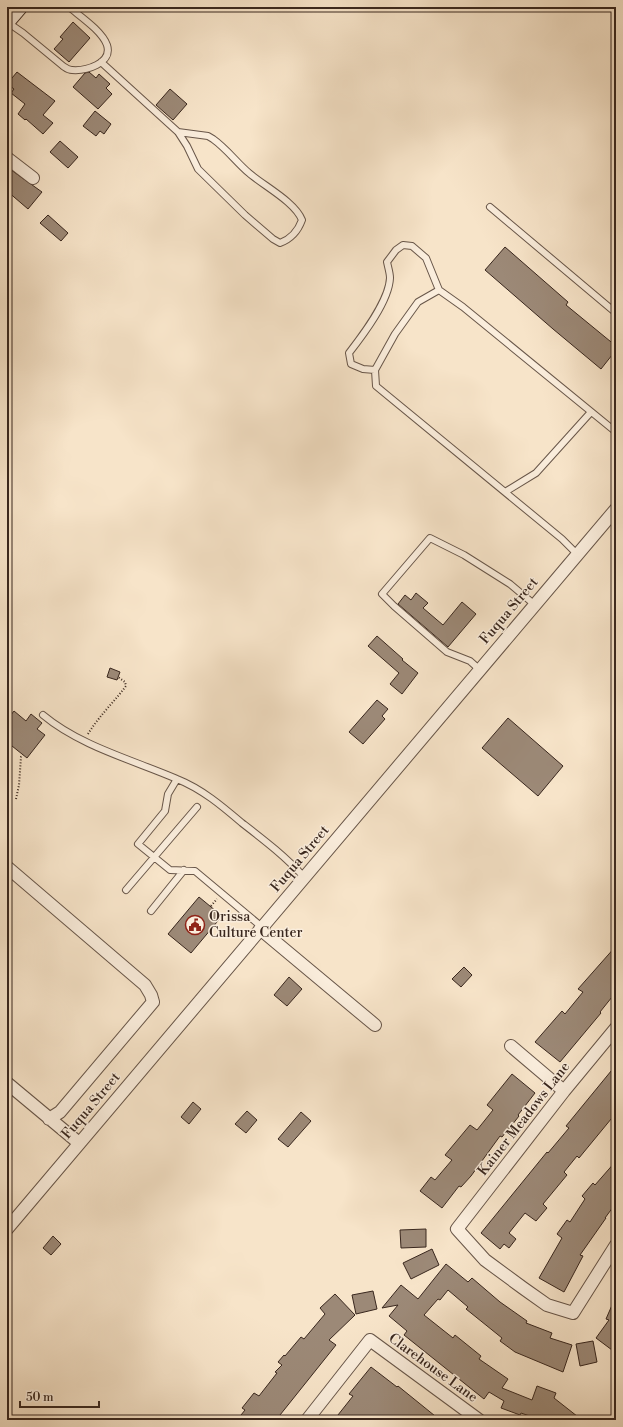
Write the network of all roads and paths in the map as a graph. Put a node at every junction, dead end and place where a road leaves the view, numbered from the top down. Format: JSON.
{"nodes":[{"id":1,"x":19,"y":7,"type":"edge"},
{"id":2,"x":70,"y":7,"type":"edge"},
{"id":3,"x":7,"y":21,"type":"edge"},
{"id":4,"x":101,"y":62,"type":"junction"},
{"id":5,"x":178,"y":132,"type":"junction"},
{"id":6,"x":7,"y":158,"type":"edge"},
{"id":7,"x":33,"y":178,"type":"dead end"},
{"id":8,"x":490,"y":207,"type":"dead end"},
{"id":9,"x":439,"y":290,"type":"junction"},
{"id":10,"x":616,"y":313,"type":"edge"},
{"id":11,"x":375,"y":370,"type":"junction"},
{"id":12,"x":591,"y":412,"type":"junction"},
{"id":13,"x":616,"y":432,"type":"edge"},
{"id":14,"x":505,"y":492,"type":"junction"},
{"id":15,"x":616,"y":508,"type":"edge"},
{"id":16,"x":577,"y":554,"type":"junction"},
{"id":17,"x":534,"y":605,"type":"junction"},
{"id":18,"x":480,"y":670,"type":"junction"},
{"id":19,"x":118,"y":677,"type":"dead end"},
{"id":20,"x":43,"y":715,"type":"dead end"},
{"id":21,"x":90,"y":730,"type":"dead end"},
{"id":22,"x":23,"y":755,"type":"dead end"},
{"id":23,"x":177,"y":779,"type":"junction"},
{"id":24,"x":16,"y":799,"type":"dead end"},
{"id":25,"x":197,"y":807,"type":"dead end"},
{"id":26,"x":154,"y":857,"type":"junction"},
{"id":27,"x":7,"y":867,"type":"edge"},
{"id":28,"x":184,"y":870,"type":"junction"},
{"id":29,"x":304,"y":877,"type":"junction"},
{"id":30,"x":126,"y":890,"type":"dead end"},
{"id":31,"x":151,"y":911,"type":"dead end"},
{"id":32,"x":261,"y":928,"type":"junction"},
{"id":33,"x":375,"y":1025,"type":"dead end"},
{"id":34,"x":616,"y":1028,"type":"edge"},
{"id":35,"x":511,"y":1046,"type":"dead end"},
{"id":36,"x":7,"y":1083,"type":"edge"},
{"id":37,"x":564,"y":1091,"type":"junction"},
{"id":38,"x":50,"y":1119,"type":"junction"},
{"id":39,"x":79,"y":1143,"type":"junction"},
{"id":40,"x":7,"y":1229,"type":"edge"},
{"id":41,"x":616,"y":1245,"type":"edge"},
{"id":42,"x":307,"y":1420,"type":"edge"},
{"id":43,"x":479,"y":1420,"type":"edge"}],
"edges":[{"from":1,"to":3,"type":"main road"},
{"from":2,"to":4,"type":"lane"},
{"from":3,"to":4,"type":"lane"},
{"from":4,"to":5,"type":"lane"},
{"from":5,"to":5,"type":"lane"},
{"from":6,"to":7,"type":"street"},
{"from":8,"to":10,"type":"lane"},
{"from":9,"to":11,"type":"lane"},
{"from":9,"to":11,"type":"lane"},
{"from":9,"to":12,"type":"lane"},
{"from":11,"to":14,"type":"lane"},
{"from":12,"to":13,"type":"lane"},
{"from":12,"to":14,"type":"lane"},
{"from":14,"to":16,"type":"lane"},
{"from":15,"to":16,"type":"street","name":"Fuqua Street"},
{"from":16,"to":17,"type":"street","name":"Fuqua Street"},
{"from":17,"to":18,"type":"street","name":"Fuqua Street"},
{"from":17,"to":18,"type":"lane"},
{"from":18,"to":29,"type":"street","name":"Fuqua Street"},
{"from":19,"to":21,"type":"path"},
{"from":20,"to":23,"type":"lane"},
{"from":22,"to":24,"type":"path"},
{"from":23,"to":26,"type":"lane"},
{"from":23,"to":29,"type":"lane"},
{"from":25,"to":26,"type":"lane"},
{"from":26,"to":28,"type":"lane"},
{"from":26,"to":30,"type":"lane"},
{"from":27,"to":38,"type":"street"},
{"from":28,"to":31,"type":"lane"},
{"from":28,"to":32,"type":"lane"},
{"from":29,"to":32,"type":"street","name":"Fuqua Street"},
{"from":32,"to":33,"type":"street"},
{"from":32,"to":39,"type":"street","name":"Fuqua Street"},
{"from":34,"to":37,"type":"street","name":"Kainer Meadows Lane"},
{"from":35,"to":37,"type":"street"},
{"from":36,"to":38,"type":"street"},
{"from":37,"to":41,"type":"street","name":"Kainer Meadows Lane"},
{"from":38,"to":39,"type":"street"},
{"from":39,"to":40,"type":"street","name":"Fuqua Street"},
{"from":42,"to":43,"type":"street","name":"Clarehouse Lane"}]}
